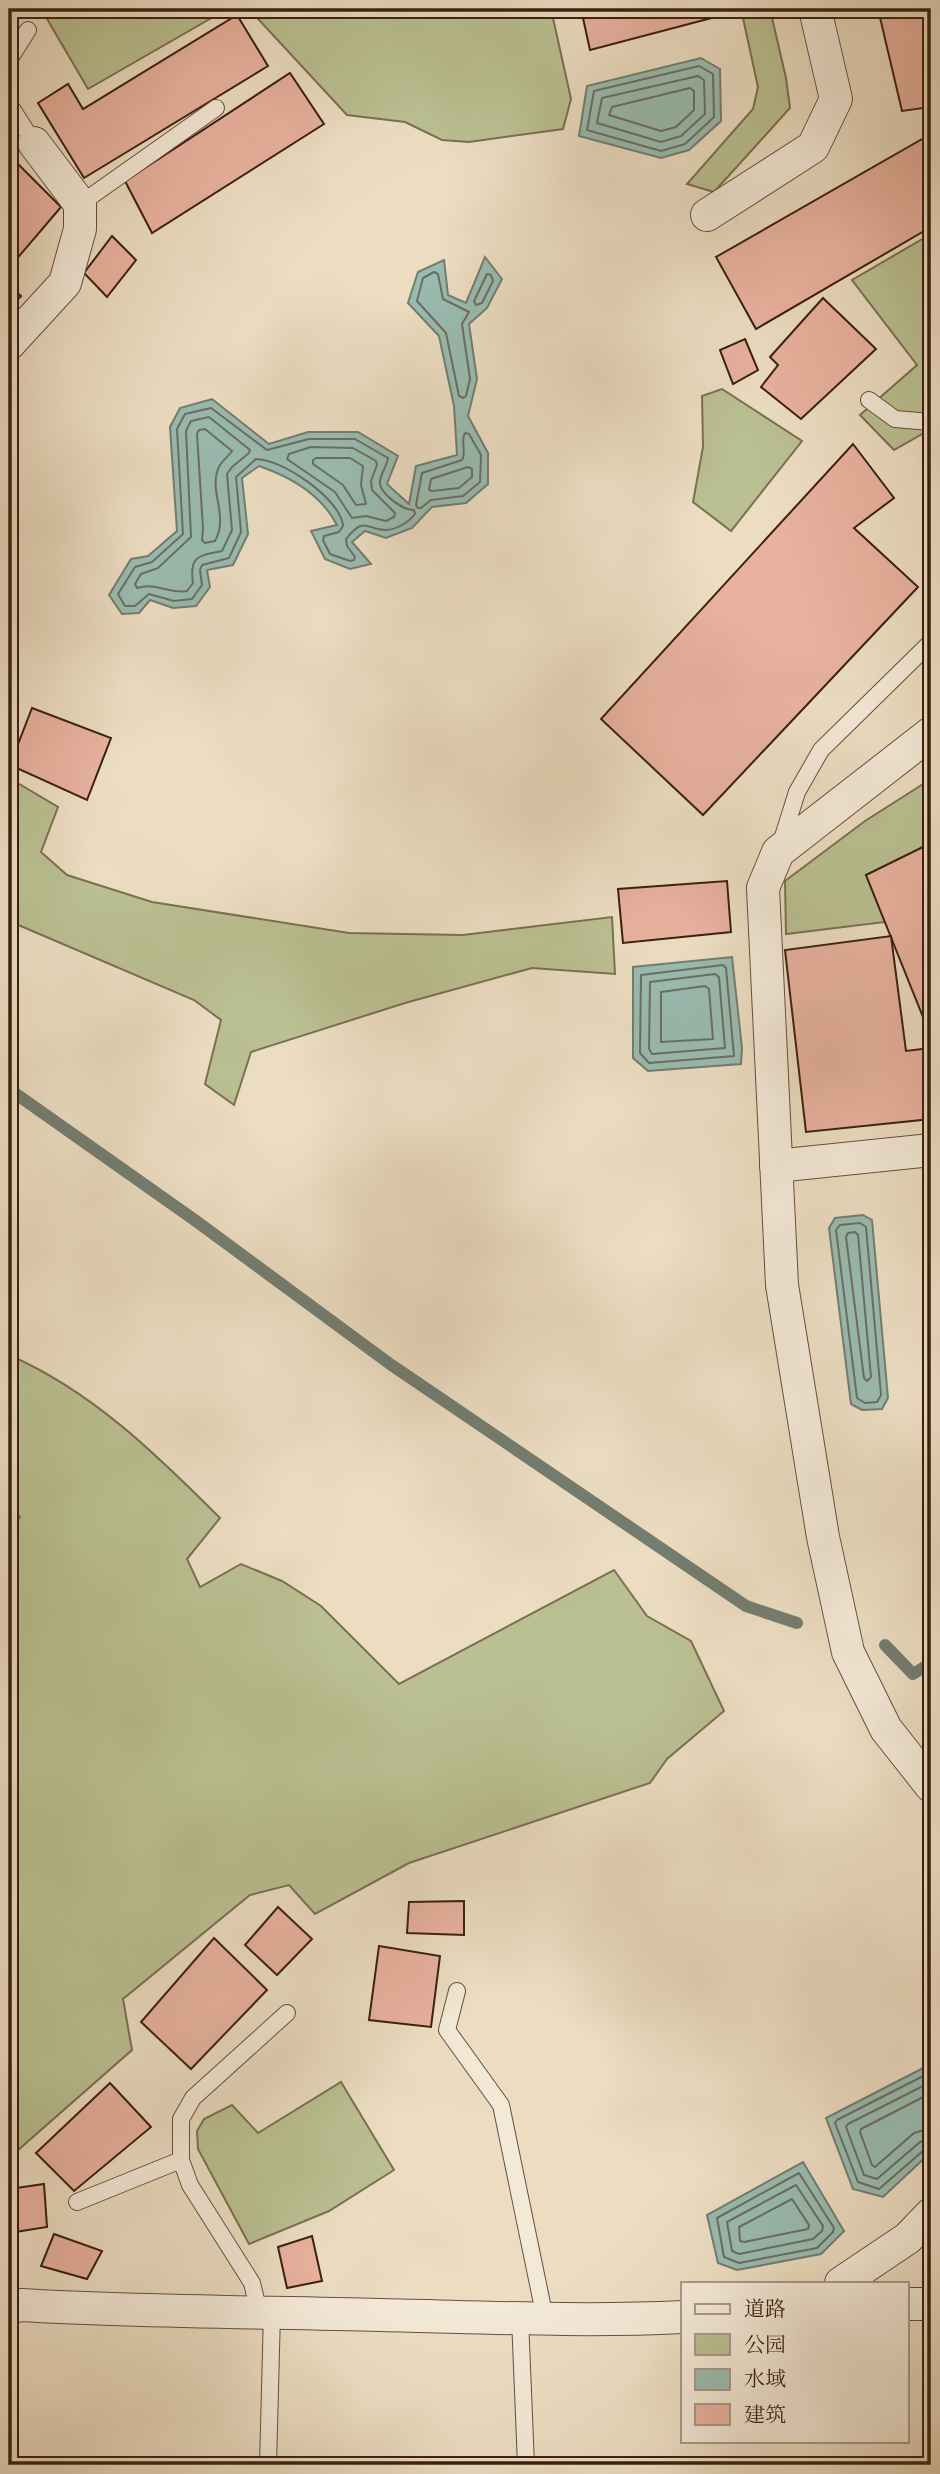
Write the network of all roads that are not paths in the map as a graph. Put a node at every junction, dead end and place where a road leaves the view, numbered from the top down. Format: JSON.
{"nodes":[{"id":1,"x":815,"y":9,"type":"edge"},
{"id":2,"x":28,"y":30,"type":"dead end"},
{"id":3,"x":9,"y":60,"type":"edge"},
{"id":4,"x":9,"y":104,"type":"edge"},
{"id":5,"x":216,"y":108,"type":"dead end"},
{"id":6,"x":34,"y":143,"type":"joint"},
{"id":7,"x":80,"y":204,"type":"junction"},
{"id":8,"x":707,"y":215,"type":"dead end"},
{"id":9,"x":9,"y":344,"type":"edge"},
{"id":10,"x":869,"y":400,"type":"dead end"},
{"id":11,"x":931,"y":422,"type":"edge"},
{"id":12,"x":931,"y":642,"type":"edge"},
{"id":13,"x":931,"y":733,"type":"edge"},
{"id":14,"x":778,"y":852,"type":"junction"},
{"id":15,"x":931,"y":1150,"type":"edge"},
{"id":16,"x":776,"y":1166,"type":"junction"},
{"id":17,"x":931,"y":1786,"type":"edge"},
{"id":18,"x":457,"y":1991,"type":"dead end"},
{"id":19,"x":286,"y":2013,"type":"dead end"},
{"id":20,"x":181,"y":2160,"type":"junction"},
{"id":21,"x":77,"y":2202,"type":"dead end"},
{"id":22,"x":931,"y":2214,"type":"edge"},
{"id":23,"x":842,"y":2282,"type":"edge"},
{"id":24,"x":908,"y":2304,"type":"edge"},
{"id":25,"x":931,"y":2304,"type":"edge"},
{"id":26,"x":9,"y":2308,"type":"edge"},
{"id":27,"x":265,"y":2313,"type":"junction"},
{"id":28,"x":681,"y":2317,"type":"edge"},
{"id":29,"x":532,"y":2318,"type":"junction"},
{"id":30,"x":268,"y":2465,"type":"edge"},
{"id":31,"x":526,"y":2465,"type":"edge"}],
"edges":[{"from":1,"to":8,"type":"street"},
{"from":2,"to":3,"type":"lane"},
{"from":4,"to":6,"type":"lane"},
{"from":5,"to":7,"type":"lane"},
{"from":6,"to":7,"type":"street"},
{"from":7,"to":9,"type":"street"},
{"from":10,"to":11,"type":"lane"},
{"from":12,"to":14,"type":"lane"},
{"from":13,"to":14,"type":"street"},
{"from":14,"to":16,"type":"street"},
{"from":15,"to":16,"type":"street"},
{"from":16,"to":17,"type":"street"},
{"from":18,"to":29,"type":"lane"},
{"from":19,"to":20,"type":"lane"},
{"from":20,"to":21,"type":"lane"},
{"from":20,"to":27,"type":"lane"},
{"from":22,"to":23,"type":"street"},
{"from":24,"to":25,"type":"street"},
{"from":26,"to":27,"type":"street"},
{"from":27,"to":29,"type":"street"},
{"from":27,"to":30,"type":"lane"},
{"from":28,"to":29,"type":"street"},
{"from":29,"to":31,"type":"lane"}]}
